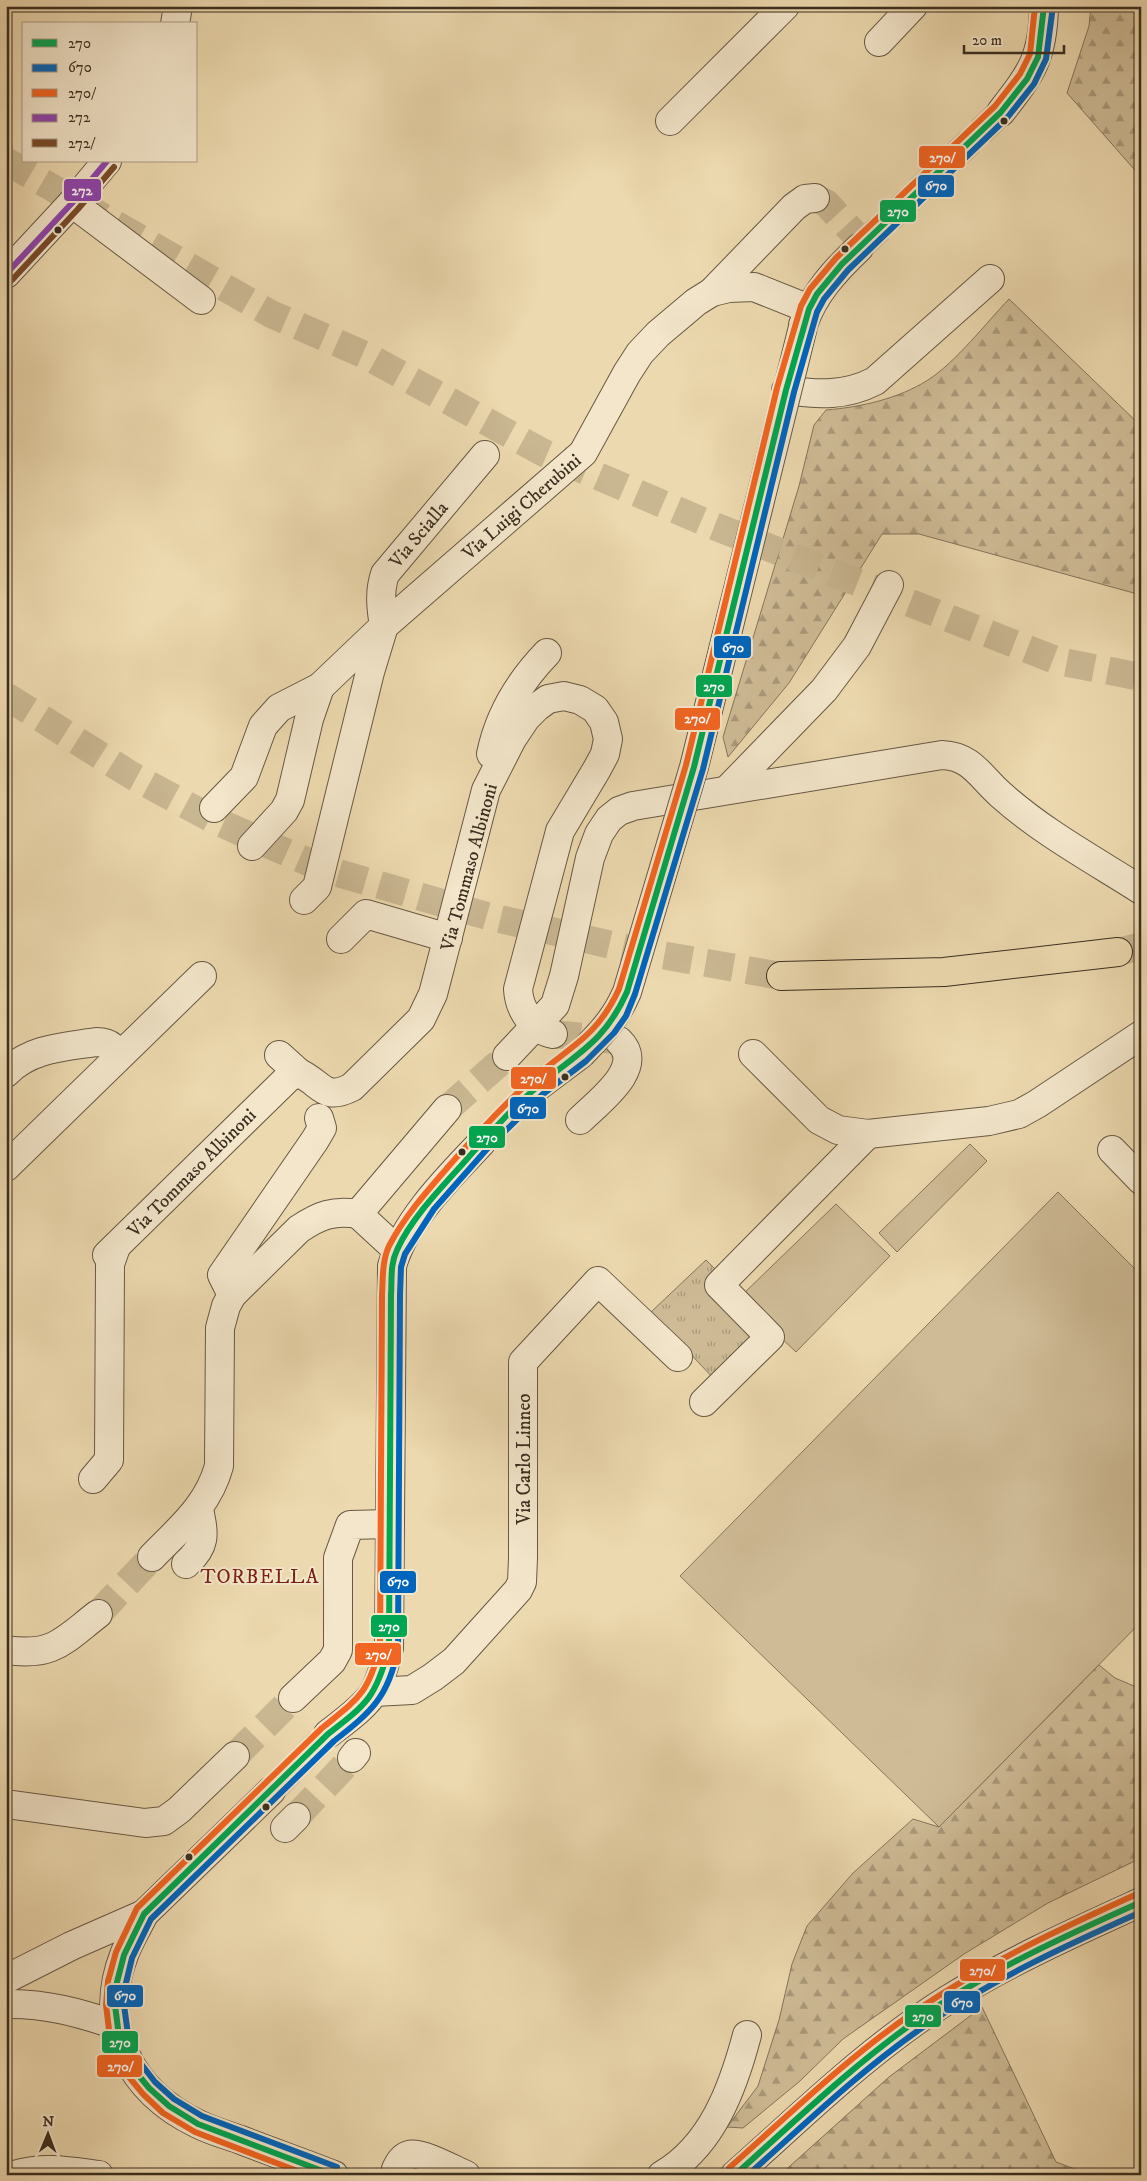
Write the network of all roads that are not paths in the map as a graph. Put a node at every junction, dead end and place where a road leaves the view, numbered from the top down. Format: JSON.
{"nodes":[{"id":1,"x":178,"y":6,"type":"edge"},
{"id":2,"x":785,"y":6,"type":"edge"},
{"id":3,"x":913,"y":6,"type":"edge"},
{"id":4,"x":1044,"y":6,"type":"edge"},
{"id":5,"x":175,"y":22,"type":"edge"},
{"id":6,"x":879,"y":42,"type":"dead end"},
{"id":7,"x":1001,"y":112,"type":"tunnel mouth"},
{"id":8,"x":670,"y":121,"type":"dead end"},
{"id":9,"x":106,"y":162,"type":"edge"},
{"id":10,"x":815,"y":198,"type":"dead end"},
{"id":11,"x":72,"y":203,"type":"junction"},
{"id":12,"x":859,"y":248,"type":"tunnel mouth"},
{"id":13,"x":6,"y":274,"type":"edge"},
{"id":14,"x":990,"y":279,"type":"dead end"},
{"id":15,"x":712,"y":292,"type":"junction"},
{"id":16,"x":201,"y":300,"type":"dead end"},
{"id":17,"x":806,"y":318,"type":"junction"},
{"id":18,"x":786,"y":390,"type":"junction"},
{"id":19,"x":485,"y":455,"type":"dead end"},
{"id":20,"x":889,"y":585,"type":"dead end"},
{"id":21,"x":384,"y":626,"type":"junction"},
{"id":22,"x":547,"y":653,"type":"dead end"},
{"id":23,"x":320,"y":687,"type":"junction"},
{"id":24,"x":486,"y":790,"type":"junction"},
{"id":25,"x":727,"y":790,"type":"junction"},
{"id":26,"x":214,"y":808,"type":"dead end"},
{"id":27,"x":252,"y":846,"type":"dead end"},
{"id":28,"x":1141,"y":890,"type":"edge"},
{"id":29,"x":304,"y":900,"type":"dead end"},
{"id":30,"x":448,"y":938,"type":"junction"},
{"id":31,"x":341,"y":939,"type":"dead end"},
{"id":32,"x":1118,"y":952,"type":"tunnel mouth"},
{"id":33,"x":202,"y":976,"type":"dead end"},
{"id":34,"x":782,"y":976,"type":"tunnel mouth"},
{"id":35,"x":544,"y":1030,"type":"junction"},
{"id":36,"x":1141,"y":1035,"type":"edge"},
{"id":37,"x":619,"y":1041,"type":"dead end"},
{"id":38,"x":753,"y":1054,"type":"dead end"},
{"id":39,"x":279,"y":1055,"type":"dead end"},
{"id":40,"x":507,"y":1056,"type":"tunnel mouth"},
{"id":41,"x":115,"y":1060,"type":"junction"},
{"id":42,"x":6,"y":1072,"type":"edge"},
{"id":43,"x":299,"y":1073,"type":"junction"},
{"id":44,"x":537,"y":1086,"type":"tunnel mouth"},
{"id":45,"x":447,"y":1109,"type":"tunnel mouth"},
{"id":46,"x":318,"y":1118,"type":"dead end"},
{"id":47,"x":580,"y":1120,"type":"dead end"},
{"id":48,"x":868,"y":1134,"type":"junction"},
{"id":49,"x":481,"y":1143,"type":"tunnel mouth"},
{"id":50,"x":1112,"y":1150,"type":"dead end"},
{"id":51,"x":6,"y":1167,"type":"edge"},
{"id":52,"x":1141,"y":1180,"type":"edge"},
{"id":53,"x":358,"y":1214,"type":"junction"},
{"id":54,"x":397,"y":1250,"type":"junction"},
{"id":55,"x":232,"y":1295,"type":"junction"},
{"id":56,"x":678,"y":1357,"type":"dead end"},
{"id":57,"x":704,"y":1402,"type":"dead end"},
{"id":58,"x":93,"y":1479,"type":"dead end"},
{"id":59,"x":199,"y":1509,"type":"junction"},
{"id":60,"x":389,"y":1524,"type":"junction"},
{"id":61,"x":152,"y":1557,"type":"tunnel mouth"},
{"id":62,"x":186,"y":1564,"type":"dead end"},
{"id":63,"x":98,"y":1614,"type":"tunnel mouth"},
{"id":64,"x":6,"y":1650,"type":"edge"},
{"id":65,"x":374,"y":1692,"type":"junction"},
{"id":66,"x":293,"y":1698,"type":"tunnel mouth"},
{"id":67,"x":328,"y":1734,"type":"tunnel mouth"},
{"id":68,"x":235,"y":1756,"type":"tunnel mouth"},
{"id":69,"x":271,"y":1791,"type":"tunnel mouth"},
{"id":70,"x":6,"y":1804,"type":"edge"},
{"id":71,"x":1141,"y":1902,"type":"edge"},
{"id":72,"x":144,"y":1914,"type":"junction"},
{"id":73,"x":6,"y":1979,"type":"edge"},
{"id":74,"x":6,"y":2004,"type":"edge"},
{"id":75,"x":116,"y":2026,"type":"junction"},
{"id":76,"x":747,"y":2035,"type":"dead end"},
{"id":77,"x":396,"y":2169,"type":"dead end"},
{"id":78,"x":321,"y":2173,"type":"edge"},
{"id":79,"x":14,"y":2175,"type":"edge"},
{"id":80,"x":98,"y":2175,"type":"edge"},
{"id":81,"x":466,"y":2175,"type":"edge"},
{"id":82,"x":662,"y":2175,"type":"edge"},
{"id":83,"x":735,"y":2175,"type":"edge"}],
"edges":[{"from":1,"to":5,"type":"street"},
{"from":2,"to":8,"type":"street"},
{"from":3,"to":6,"type":"street"},
{"from":4,"to":7,"type":"street"},
{"from":9,"to":11,"type":"street"},
{"from":10,"to":15,"type":"street"},
{"from":11,"to":13,"type":"street"},
{"from":11,"to":16,"type":"street"},
{"from":12,"to":17,"type":"street"},
{"from":14,"to":18,"type":"street"},
{"from":15,"to":17,"type":"street","name":"Via Luigi Cherubini"},
{"from":15,"to":21,"type":"street","name":"Via Luigi Cherubini"},
{"from":17,"to":18,"type":"street","bridge":true},
{"from":18,"to":44,"type":"street","bridge":true},
{"from":19,"to":21,"type":"street","name":"Via Scialla"},
{"from":20,"to":25,"type":"street"},
{"from":21,"to":23,"type":"street","name":"Via Luigi Cherubini"},
{"from":21,"to":29,"type":"street"},
{"from":22,"to":24,"type":"street"},
{"from":23,"to":26,"type":"street","name":"Via Luigi Cherubini"},
{"from":23,"to":27,"type":"street","name":"Via Luigi Cherubini"},
{"from":24,"to":30,"type":"street","name":"Via Tommaso Albinoni"},
{"from":24,"to":35,"type":"street","name":"Via Tommaso Albinoni"},
{"from":25,"to":28,"type":"street"},
{"from":25,"to":35,"type":"street"},
{"from":30,"to":31,"type":"street"},
{"from":30,"to":43,"type":"street","name":"Via Tommaso Albinoni"},
{"from":32,"to":34,"type":"highway"},
{"from":33,"to":41,"type":"street"},
{"from":35,"to":40,"type":"street"},
{"from":36,"to":48,"type":"street"},
{"from":37,"to":47,"type":"street"},
{"from":38,"to":48,"type":"street"},
{"from":39,"to":43,"type":"street"},
{"from":41,"to":42,"type":"street"},
{"from":41,"to":51,"type":"street"},
{"from":43,"to":58,"type":"street","name":"Via Tommaso Albinoni"},
{"from":45,"to":53,"type":"street"},
{"from":46,"to":55,"type":"street"},
{"from":48,"to":57,"type":"street"},
{"from":49,"to":54,"type":"street"},
{"from":50,"to":52,"type":"street"},
{"from":53,"to":54,"type":"street"},
{"from":53,"to":55,"type":"street"},
{"from":54,"to":60,"type":"street"},
{"from":55,"to":59,"type":"street"},
{"from":56,"to":65,"type":"street","name":"Via Carlo Linneo"},
{"from":59,"to":61,"type":"street"},
{"from":59,"to":62,"type":"street"},
{"from":60,"to":65,"type":"street"},
{"from":60,"to":66,"type":"street"},
{"from":63,"to":64,"type":"street"},
{"from":65,"to":67,"type":"street"},
{"from":68,"to":70,"type":"street"},
{"from":69,"to":72,"type":"street"},
{"from":71,"to":83,"type":"street"},
{"from":72,"to":73,"type":"street"},
{"from":72,"to":75,"type":"street"},
{"from":74,"to":75,"type":"street"},
{"from":75,"to":78,"type":"street"},
{"from":76,"to":82,"type":"street"},
{"from":77,"to":81,"type":"street"},
{"from":79,"to":80,"type":"street"}]}
